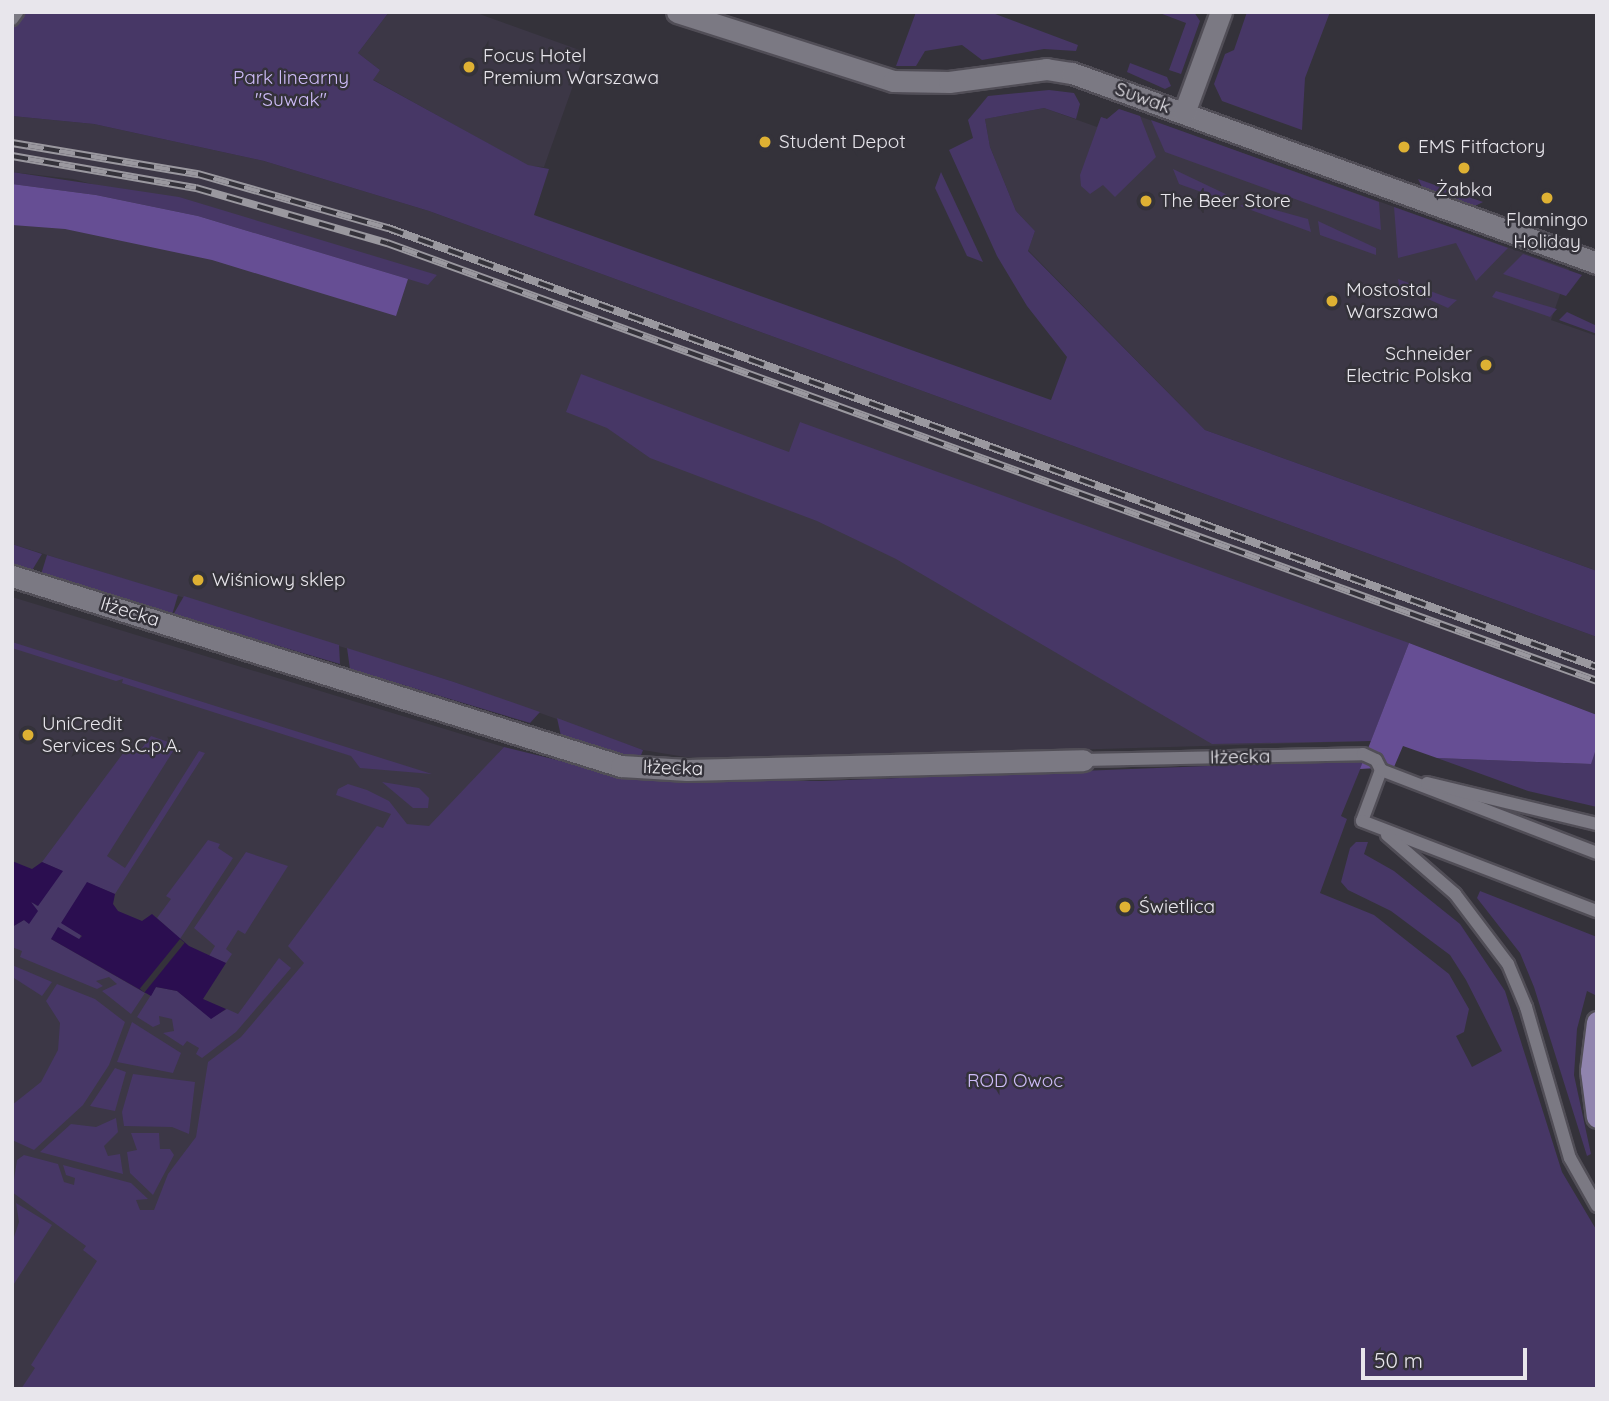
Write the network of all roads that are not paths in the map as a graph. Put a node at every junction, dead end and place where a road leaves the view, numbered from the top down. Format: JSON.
{"nodes":[{"id":1,"x":17,"y":12,"type":"edge"},
{"id":2,"x":677,"y":12,"type":"edge"},
{"id":3,"x":1221,"y":12,"type":"edge"},
{"id":4,"x":12,"y":19,"type":"edge"},
{"id":5,"x":1184,"y":113,"type":"junction"},
{"id":6,"x":1597,"y":262,"type":"edge"},
{"id":7,"x":12,"y":576,"type":"edge"},
{"id":8,"x":1083,"y":765,"type":"joint"},
{"id":9,"x":1381,"y":771,"type":"junction"},
{"id":10,"x":1395,"y":776,"type":"junction"},
{"id":11,"x":1597,"y":824,"type":"edge"},
{"id":12,"x":1378,"y":828,"type":"junction"},
{"id":13,"x":1597,"y":853,"type":"edge"},
{"id":14,"x":1597,"y":911,"type":"edge"},
{"id":15,"x":1597,"y":1022,"type":"edge"},
{"id":16,"x":1597,"y":1117,"type":"edge"},
{"id":17,"x":1597,"y":1206,"type":"edge"}],
"edges":[{"from":1,"to":4,"type":"lane"},
{"from":2,"to":5,"type":"street","name":"Suwak"},
{"from":3,"to":5,"type":"street"},
{"from":5,"to":6,"type":"street","name":"Suwak"},
{"from":7,"to":8,"type":"street","name":"Iłżecka"},
{"from":8,"to":9,"type":"lane","name":"Iłżecka"},
{"from":9,"to":10,"type":"lane"},
{"from":9,"to":12,"type":"lane"},
{"from":10,"to":11,"type":"lane"},
{"from":10,"to":13,"type":"lane"},
{"from":12,"to":14,"type":"lane"},
{"from":12,"to":17,"type":"lane"},
{"from":15,"to":16,"type":"main road"}]}
